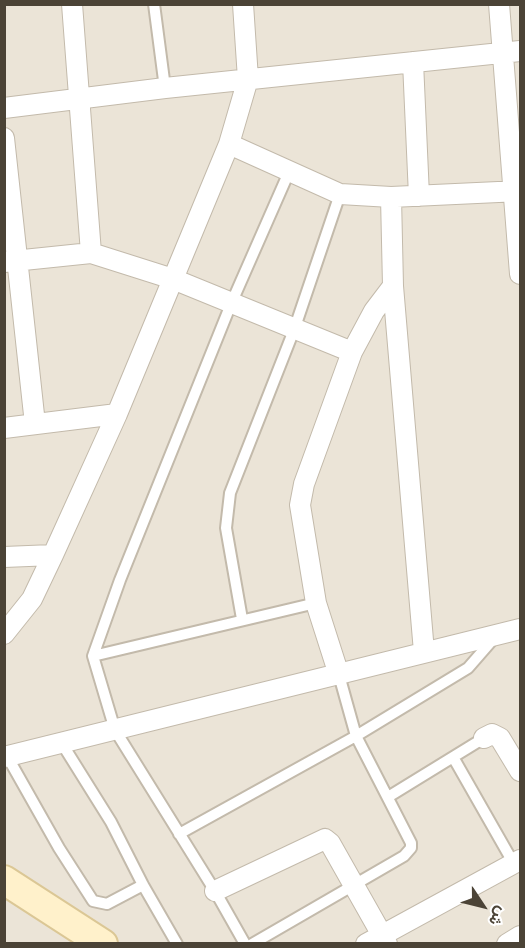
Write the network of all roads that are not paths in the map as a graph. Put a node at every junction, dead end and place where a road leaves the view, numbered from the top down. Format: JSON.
{"nodes":[{"id":1,"x":72,"y":4,"type":"edge"},
{"id":2,"x":153,"y":4,"type":"edge"},
{"id":3,"x":243,"y":4,"type":"edge"},
{"id":4,"x":499,"y":4,"type":"edge"},
{"id":5,"x":512,"y":52,"type":"edge"},
{"id":6,"x":413,"y":62,"type":"junction"},
{"id":7,"x":248,"y":80,"type":"junction"},
{"id":8,"x":165,"y":88,"type":"junction"},
{"id":9,"x":78,"y":99,"type":"junction"},
{"id":10,"x":4,"y":108,"type":"edge"},
{"id":11,"x":4,"y":138,"type":"edge"},
{"id":12,"x":229,"y":144,"type":"junction"},
{"id":13,"x":289,"y":172,"type":"junction"},
{"id":14,"x":517,"y":191,"type":"edge"},
{"id":15,"x":340,"y":194,"type":"junction"},
{"id":16,"x":419,"y":196,"type":"junction"},
{"id":17,"x":391,"y":197,"type":"junction"},
{"id":18,"x":91,"y":253,"type":"junction"},
{"id":19,"x":11,"y":262,"type":"edge"},
{"id":20,"x":520,"y":274,"type":"edge"},
{"id":21,"x":173,"y":279,"type":"junction"},
{"id":22,"x":393,"y":286,"type":"junction"},
{"id":23,"x":231,"y":304,"type":"junction"},
{"id":24,"x":294,"y":330,"type":"junction"},
{"id":25,"x":352,"y":351,"type":"junction"},
{"id":26,"x":117,"y":414,"type":"junction"},
{"id":27,"x":35,"y":424,"type":"junction"},
{"id":28,"x":4,"y":428,"type":"edge"},
{"id":29,"x":53,"y":555,"type":"junction"},
{"id":30,"x":4,"y":557,"type":"edge"},
{"id":31,"x":316,"y":603,"type":"junction"},
{"id":32,"x":242,"y":619,"type":"junction"},
{"id":33,"x":520,"y":628,"type":"edge"},
{"id":34,"x":498,"y":633,"type":"junction"},
{"id":35,"x":4,"y":634,"type":"edge"},
{"id":36,"x":424,"y":652,"type":"junction"},
{"id":37,"x":93,"y":656,"type":"junction"},
{"id":38,"x":339,"y":675,"type":"junction"},
{"id":39,"x":115,"y":730,"type":"junction"},
{"id":40,"x":356,"y":736,"type":"junction"},
{"id":41,"x":484,"y":738,"type":"joint"},
{"id":42,"x":61,"y":742,"type":"junction"},
{"id":43,"x":6,"y":757,"type":"edge"},
{"id":44,"x":453,"y":757,"type":"junction"},
{"id":45,"x":520,"y":771,"type":"edge"},
{"id":46,"x":388,"y":797,"type":"junction"},
{"id":47,"x":179,"y":834,"type":"junction"},
{"id":48,"x":517,"y":862,"type":"edge"},
{"id":49,"x":4,"y":880,"type":"edge"},
{"id":50,"x":352,"y":884,"type":"junction"},
{"id":51,"x":143,"y":885,"type":"junction"},
{"id":52,"x":215,"y":891,"type":"junction"},
{"id":53,"x":520,"y":936,"type":"edge"},
{"id":54,"x":378,"y":940,"type":"edge"},
{"id":55,"x":104,"y":944,"type":"edge"},
{"id":56,"x":177,"y":944,"type":"edge"},
{"id":57,"x":244,"y":944,"type":"edge"},
{"id":58,"x":252,"y":944,"type":"edge"},
{"id":59,"x":507,"y":944,"type":"edge"}],
"edges":[{"from":1,"to":9,"type":"street"},
{"from":2,"to":8,"type":"lane"},
{"from":3,"to":7,"type":"street"},
{"from":4,"to":5,"type":"street"},
{"from":5,"to":6,"type":"street"},
{"from":5,"to":14,"type":"street"},
{"from":6,"to":7,"type":"street"},
{"from":6,"to":16,"type":"street"},
{"from":7,"to":8,"type":"street"},
{"from":7,"to":12,"type":"street"},
{"from":8,"to":9,"type":"street"},
{"from":9,"to":10,"type":"street"},
{"from":9,"to":18,"type":"street"},
{"from":11,"to":19,"type":"street"},
{"from":12,"to":13,"type":"street"},
{"from":12,"to":21,"type":"street"},
{"from":13,"to":15,"type":"street"},
{"from":13,"to":23,"type":"lane"},
{"from":14,"to":16,"type":"street"},
{"from":14,"to":20,"type":"street"},
{"from":15,"to":17,"type":"street"},
{"from":15,"to":24,"type":"lane"},
{"from":16,"to":17,"type":"street"},
{"from":17,"to":22,"type":"street"},
{"from":18,"to":19,"type":"street"},
{"from":18,"to":21,"type":"street"},
{"from":19,"to":27,"type":"street"},
{"from":21,"to":23,"type":"street"},
{"from":21,"to":26,"type":"street"},
{"from":22,"to":25,"type":"street"},
{"from":22,"to":36,"type":"street"},
{"from":23,"to":24,"type":"street"},
{"from":23,"to":37,"type":"lane"},
{"from":24,"to":25,"type":"street"},
{"from":24,"to":32,"type":"lane"},
{"from":25,"to":31,"type":"street"},
{"from":26,"to":27,"type":"street"},
{"from":26,"to":29,"type":"street"},
{"from":27,"to":28,"type":"street"},
{"from":29,"to":30,"type":"street"},
{"from":29,"to":35,"type":"street"},
{"from":31,"to":32,"type":"lane"},
{"from":31,"to":38,"type":"street"},
{"from":32,"to":37,"type":"lane"},
{"from":33,"to":34,"type":"street"},
{"from":34,"to":36,"type":"street"},
{"from":34,"to":40,"type":"lane"},
{"from":36,"to":38,"type":"street"},
{"from":37,"to":39,"type":"lane"},
{"from":38,"to":39,"type":"street"},
{"from":38,"to":40,"type":"lane"},
{"from":39,"to":42,"type":"street"},
{"from":39,"to":47,"type":"lane"},
{"from":40,"to":46,"type":"lane"},
{"from":40,"to":47,"type":"lane"},
{"from":41,"to":44,"type":"lane"},
{"from":41,"to":45,"type":"street"},
{"from":42,"to":43,"type":"street"},
{"from":42,"to":51,"type":"lane"},
{"from":43,"to":51,"type":"lane"},
{"from":44,"to":46,"type":"lane"},
{"from":44,"to":48,"type":"lane"},
{"from":46,"to":50,"type":"lane"},
{"from":47,"to":52,"type":"lane"},
{"from":48,"to":54,"type":"street"},
{"from":49,"to":55,"type":"street"},
{"from":50,"to":52,"type":"street"},
{"from":50,"to":54,"type":"street"},
{"from":50,"to":58,"type":"lane"},
{"from":51,"to":56,"type":"lane"},
{"from":52,"to":57,"type":"lane"},
{"from":53,"to":59,"type":"street"}]}
